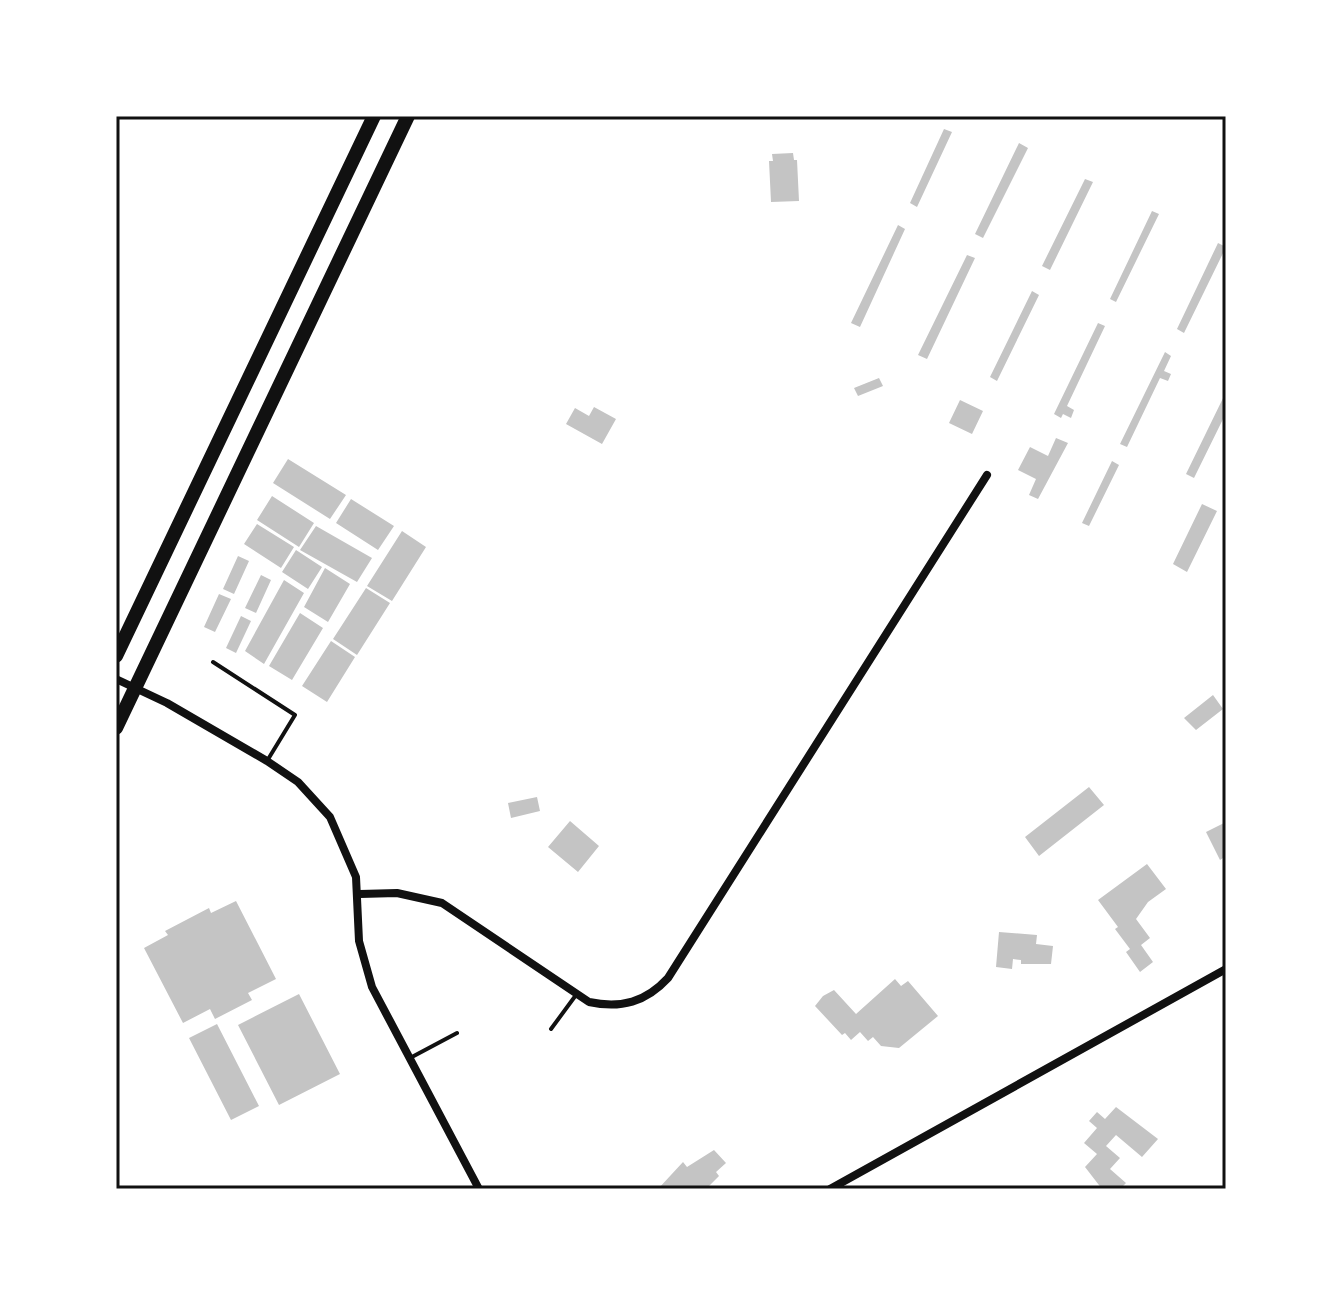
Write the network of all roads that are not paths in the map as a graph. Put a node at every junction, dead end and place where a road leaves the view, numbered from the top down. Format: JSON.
{"nodes":[{"id":1,"x":374,"y":116,"type":"edge"},
{"id":2,"x":408,"y":116,"type":"edge"},
{"id":3,"x":987,"y":475,"type":"dead end"},
{"id":4,"x":116,"y":656,"type":"edge"},
{"id":5,"x":213,"y":662,"type":"dead end"},
{"id":6,"x":116,"y":679,"type":"edge"},
{"id":7,"x":135,"y":688,"type":"junction"},
{"id":8,"x":116,"y":728,"type":"edge"},
{"id":9,"x":267,"y":761,"type":"junction"},
{"id":10,"x":360,"y":894,"type":"junction"},
{"id":11,"x":1226,"y":969,"type":"edge"},
{"id":12,"x":576,"y":995,"type":"junction"},
{"id":13,"x":551,"y":1029,"type":"dead end"},
{"id":14,"x":457,"y":1033,"type":"dead end"},
{"id":15,"x":410,"y":1058,"type":"junction"},
{"id":16,"x":479,"y":1189,"type":"edge"},
{"id":17,"x":830,"y":1189,"type":"edge"}],
"edges":[{"from":1,"to":4,"type":"main road"},
{"from":2,"to":7,"type":"main road"},
{"from":3,"to":12,"type":"street"},
{"from":5,"to":9,"type":"lane"},
{"from":6,"to":7,"type":"street"},
{"from":7,"to":8,"type":"main road"},
{"from":7,"to":9,"type":"street"},
{"from":9,"to":10,"type":"street"},
{"from":10,"to":12,"type":"street"},
{"from":10,"to":15,"type":"street"},
{"from":11,"to":17,"type":"street"},
{"from":12,"to":13,"type":"lane"},
{"from":14,"to":15,"type":"lane"},
{"from":15,"to":16,"type":"street"}]}
